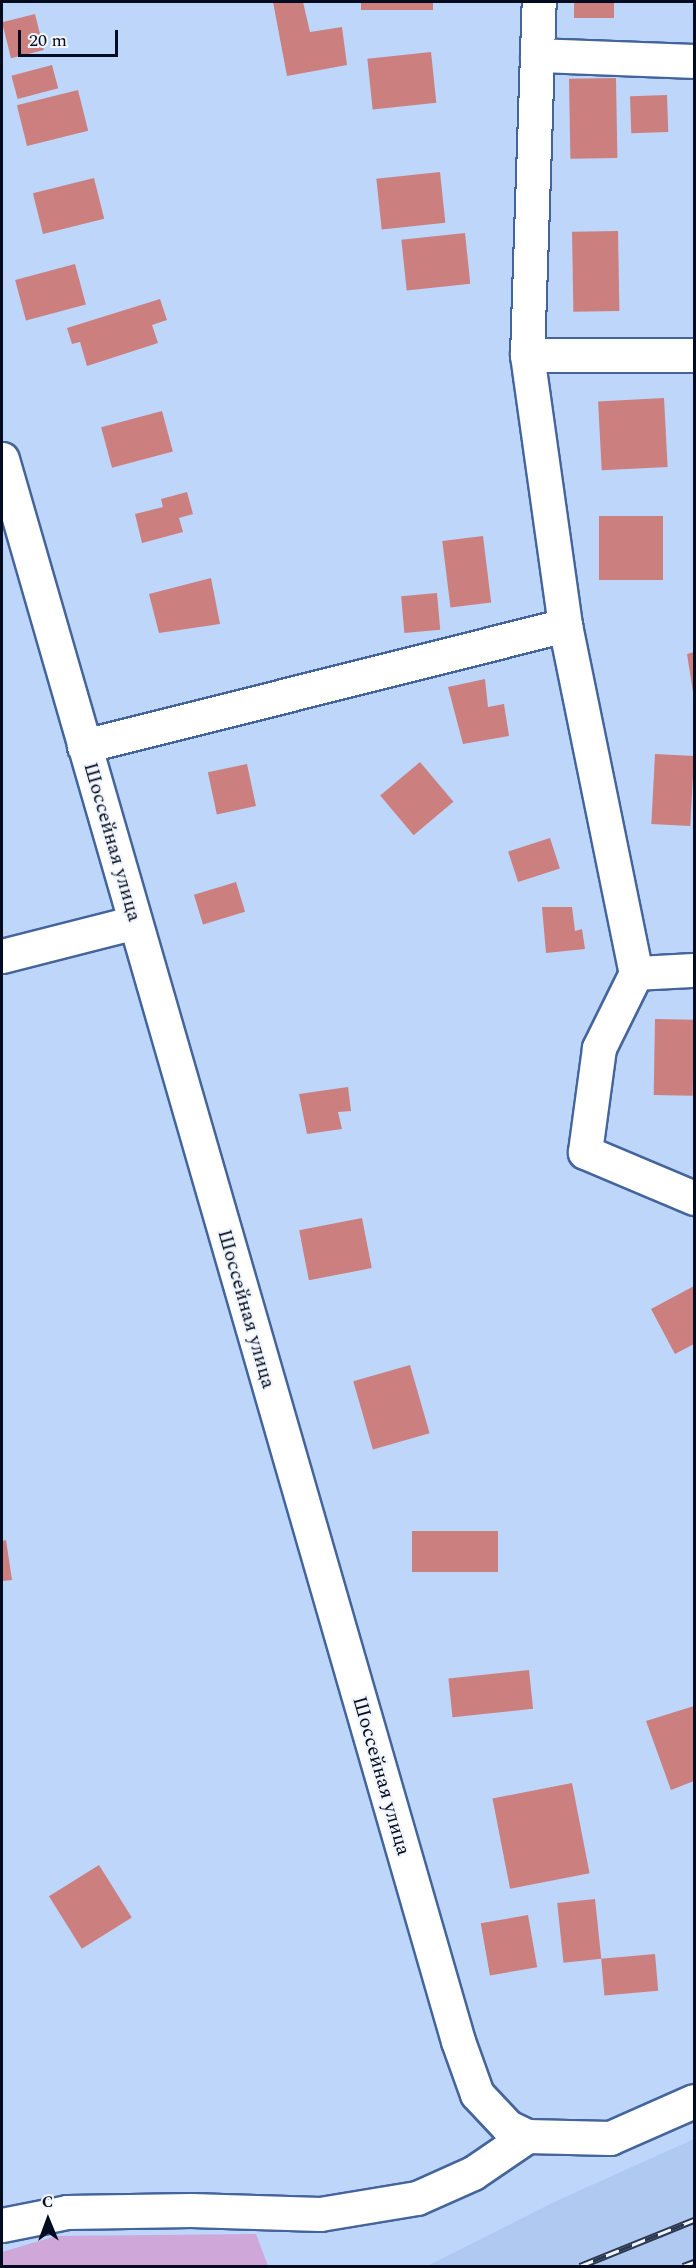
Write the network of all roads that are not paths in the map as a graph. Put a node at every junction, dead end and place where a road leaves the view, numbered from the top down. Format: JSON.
{"nodes":[{"id":1,"x":539,"y":2,"type":"edge"},
{"id":2,"x":537,"y":55,"type":"junction"},
{"id":3,"x":694,"y":61,"type":"edge"},
{"id":4,"x":526,"y":355,"type":"junction"},
{"id":5,"x":694,"y":355,"type":"edge"},
{"id":6,"x":2,"y":459,"type":"edge"},
{"id":7,"x":565,"y":625,"type":"junction"},
{"id":8,"x":84,"y":746,"type":"junction"},
{"id":9,"x":135,"y":922,"type":"junction"},
{"id":10,"x":2,"y":956,"type":"edge"},
{"id":11,"x":694,"y":970,"type":"edge"},
{"id":12,"x":636,"y":973,"type":"junction"},
{"id":13,"x":694,"y":1198,"type":"edge"},
{"id":14,"x":694,"y":2101,"type":"edge"},
{"id":15,"x":527,"y":2136,"type":"junction"},
{"id":16,"x":2,"y":2225,"type":"edge"}],
"edges":[{"from":1,"to":2,"type":"street"},
{"from":2,"to":3,"type":"street"},
{"from":2,"to":4,"type":"street"},
{"from":4,"to":5,"type":"street"},
{"from":4,"to":7,"type":"street"},
{"from":6,"to":8,"type":"street","name":"Шоссейная улица"},
{"from":7,"to":8,"type":"street"},
{"from":7,"to":12,"type":"street"},
{"from":8,"to":9,"type":"street","name":"Шоссейная улица"},
{"from":9,"to":10,"type":"street"},
{"from":9,"to":15,"type":"street","name":"Шоссейная улица"},
{"from":11,"to":12,"type":"street"},
{"from":12,"to":13,"type":"street"},
{"from":14,"to":15,"type":"street"},
{"from":15,"to":16,"type":"street"}]}
